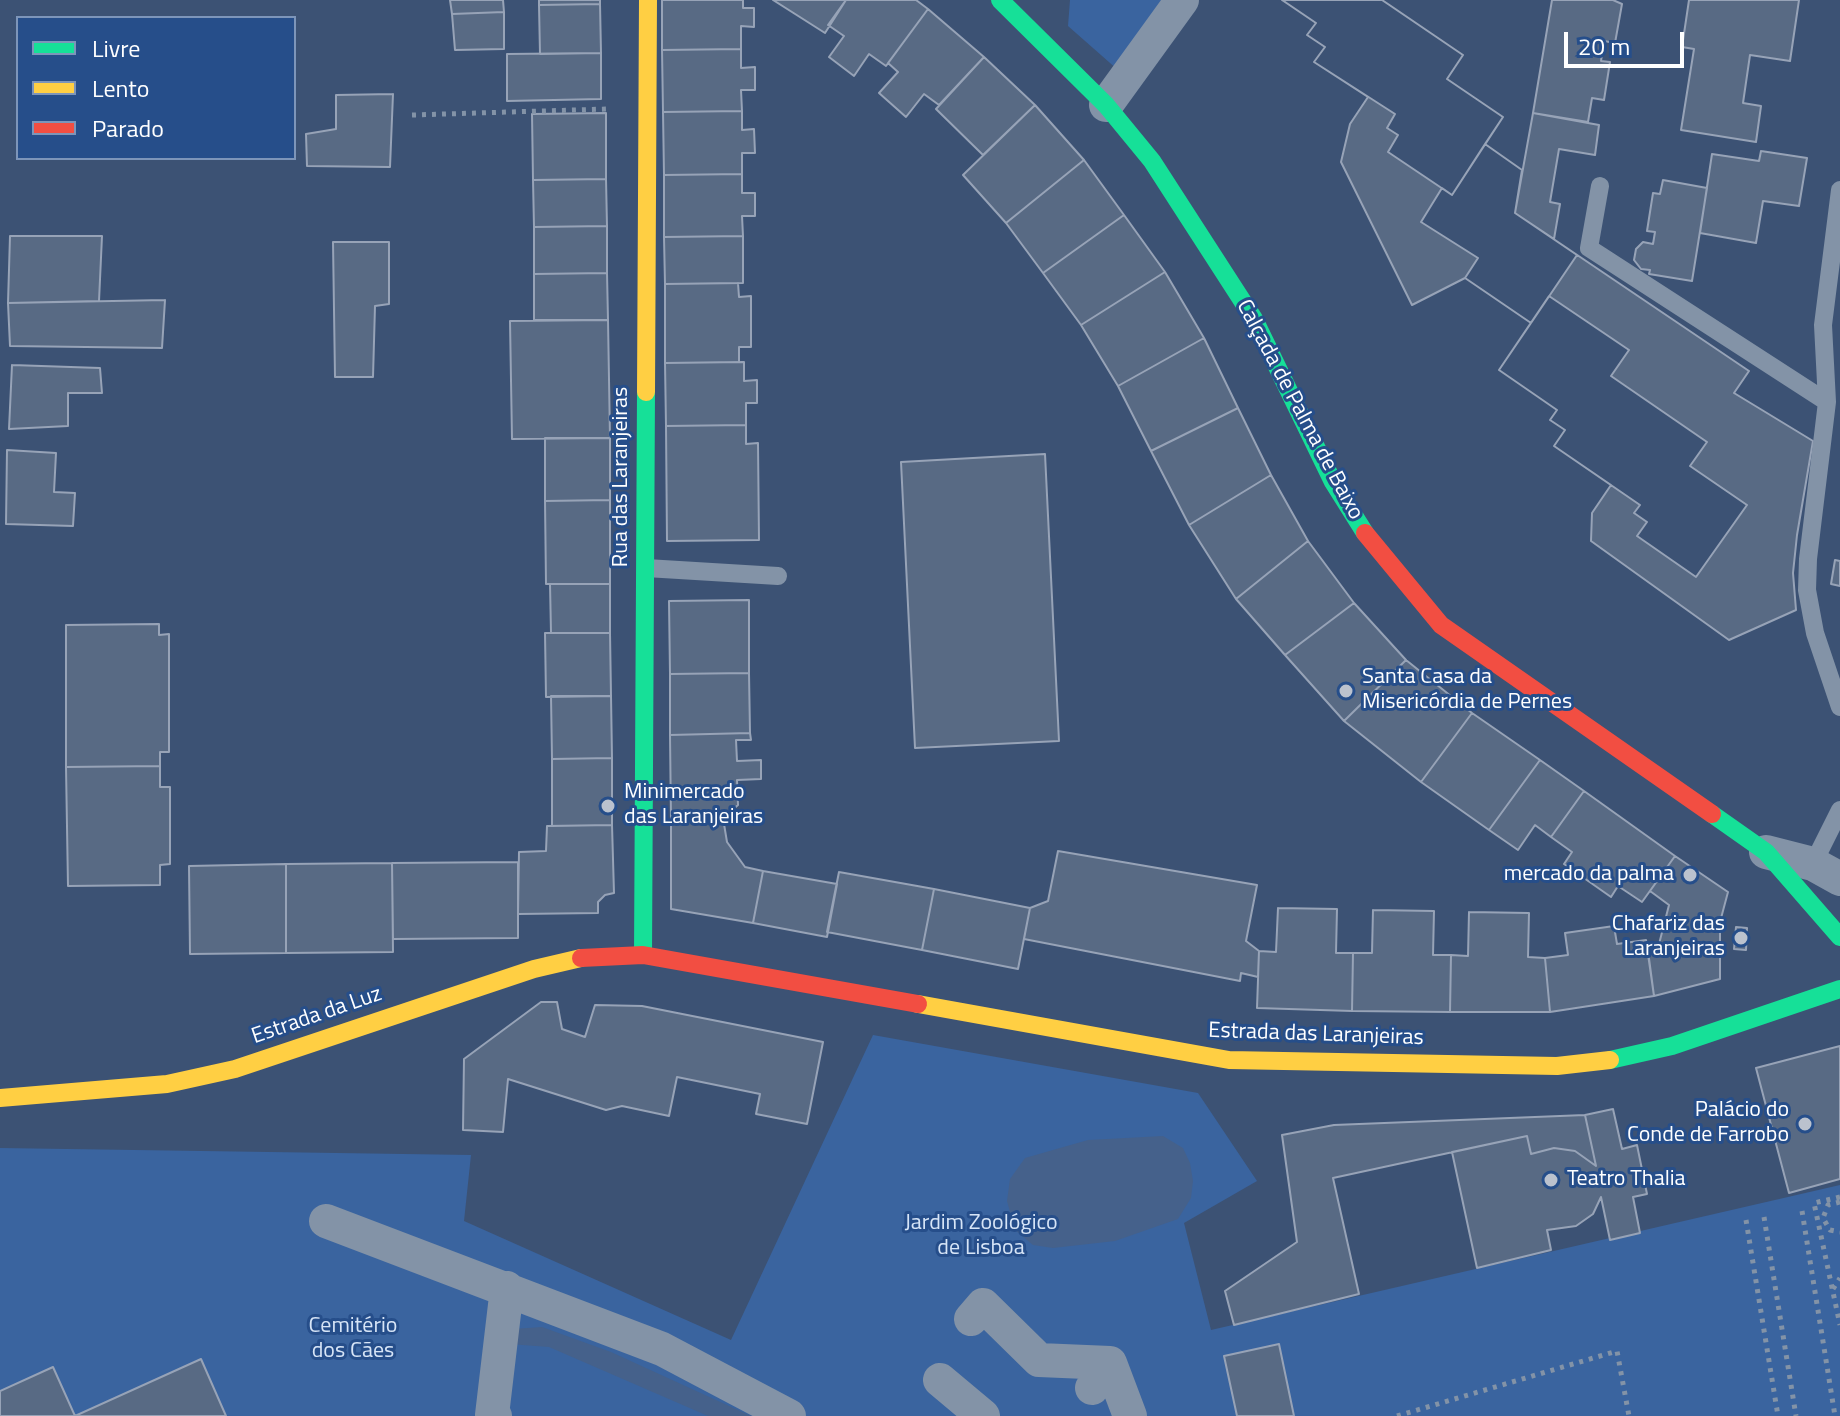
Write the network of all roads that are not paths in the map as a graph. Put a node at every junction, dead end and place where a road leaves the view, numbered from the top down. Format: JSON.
{"nodes":[{"id":1,"x":648,"y":0,"type":"edge"},
{"id":2,"x":1000,"y":0,"type":"edge"},
{"id":3,"x":1182,"y":0,"type":"edge"},
{"id":4,"x":1106,"y":105,"type":"junction"},
{"id":5,"x":1600,"y":186,"type":"dead end"},
{"id":6,"x":1840,"y":190,"type":"edge"},
{"id":7,"x":1827,"y":402,"type":"junction"},
{"id":8,"x":646,"y":568,"type":"junction"},
{"id":9,"x":778,"y":576,"type":"dead end"},
{"id":10,"x":1840,"y":707,"type":"edge"},
{"id":11,"x":1840,"y":810,"type":"edge"},
{"id":12,"x":1766,"y":852,"type":"junction"},
{"id":13,"x":1827,"y":871,"type":"edge"},
{"id":14,"x":1840,"y":937,"type":"edge"},
{"id":15,"x":643,"y":955,"type":"junction"},
{"id":16,"x":1840,"y":989,"type":"edge"},
{"id":17,"x":0,"y":1098,"type":"edge"},
{"id":18,"x":326,"y":1221,"type":"dead end"},
{"id":19,"x":507,"y":1288,"type":"junction"},
{"id":20,"x":971,"y":1319,"type":"dead end"},
{"id":21,"x":940,"y":1380,"type":"dead end"},
{"id":22,"x":495,"y":1416,"type":"edge"},
{"id":23,"x":789,"y":1416,"type":"edge"},
{"id":24,"x":983,"y":1416,"type":"edge"},
{"id":25,"x":1130,"y":1416,"type":"edge"}],
"edges":[{"from":1,"to":8,"type":"street","name":"Rua das Laranjeiras"},
{"from":2,"to":4,"type":"street","name":"Calçada de Palma de Baixo"},
{"from":3,"to":4,"type":"street"},
{"from":4,"to":12,"type":"street","name":"Calçada de Palma de Baixo"},
{"from":5,"to":7,"type":"lane"},
{"from":6,"to":7,"type":"lane"},
{"from":7,"to":10,"type":"lane"},
{"from":8,"to":9,"type":"lane"},
{"from":8,"to":15,"type":"street","name":"Rua das Laranjeiras"},
{"from":11,"to":13,"type":"lane"},
{"from":12,"to":13,"type":"street","name":"Calçada de Palma de Baixo"},
{"from":12,"to":14,"type":"street","name":"Calçada de Palma de Baixo"},
{"from":15,"to":16,"type":"street","name":"Estrada das Laranjeiras"},
{"from":15,"to":17,"type":"street","name":"Estrada da Luz"},
{"from":18,"to":19,"type":"street"},
{"from":19,"to":22,"type":"street"},
{"from":19,"to":23,"type":"street"},
{"from":20,"to":25,"type":"street"},
{"from":21,"to":24,"type":"street"}]}
